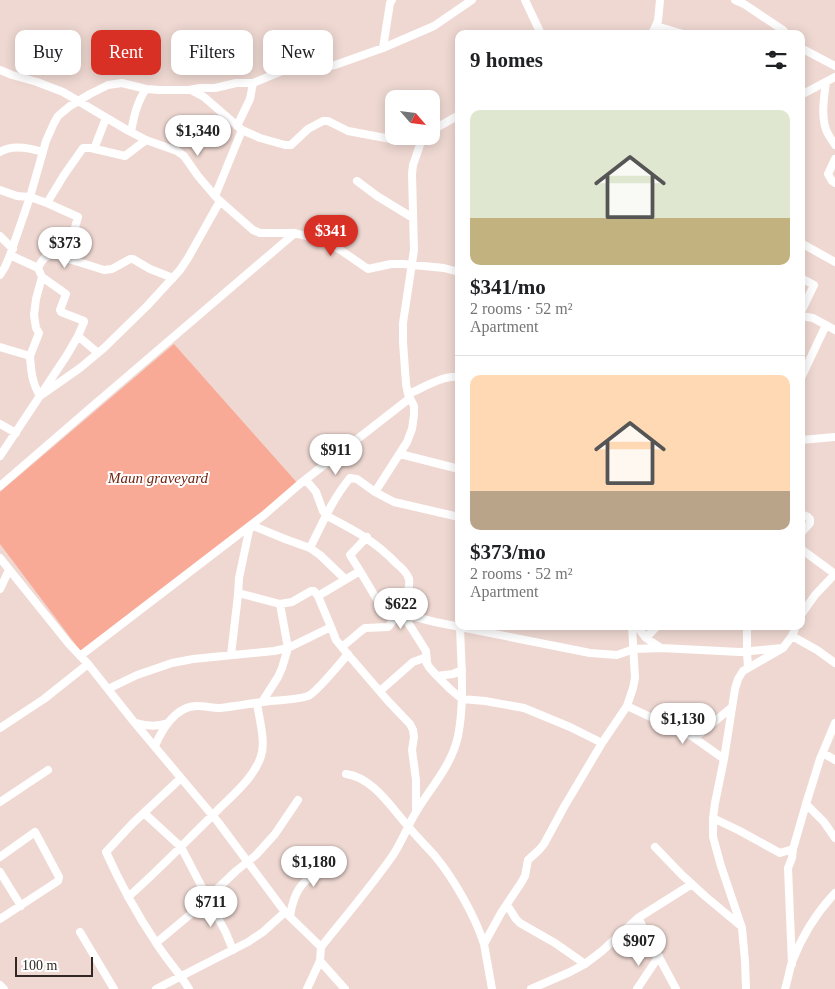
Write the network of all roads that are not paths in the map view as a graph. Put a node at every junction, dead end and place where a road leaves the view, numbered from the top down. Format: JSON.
{"nodes":[{"id":1,"x":392,"y":0,"type":"edge"},
{"id":2,"x":472,"y":0,"type":"edge"},
{"id":3,"x":525,"y":0,"type":"edge"},
{"id":4,"x":660,"y":0,"type":"edge"},
{"id":5,"x":735,"y":0,"type":"edge"},
{"id":6,"x":539,"y":30,"type":"edge"},
{"id":7,"x":654,"y":30,"type":"edge"},
{"id":8,"x":776,"y":30,"type":"edge"},
{"id":9,"x":383,"y":48,"type":"junction"},
{"id":10,"x":805,"y":50,"type":"edge"},
{"id":11,"x":835,"y":66,"type":"edge"},
{"id":12,"x":0,"y":70,"type":"edge"},
{"id":13,"x":835,"y":77,"type":"edge"},
{"id":14,"x":253,"y":82,"type":"junction"},
{"id":15,"x":826,"y":82,"type":"junction"},
{"id":16,"x":146,"y":89,"type":"junction"},
{"id":17,"x":191,"y":90,"type":"junction"},
{"id":18,"x":805,"y":93,"type":"edge"},
{"id":19,"x":79,"y":101,"type":"junction"},
{"id":20,"x":455,"y":117,"type":"edge"},
{"id":21,"x":106,"y":118,"type":"junction"},
{"id":22,"x":440,"y":126,"type":"edge"},
{"id":23,"x":240,"y":128,"type":"junction"},
{"id":24,"x":131,"y":132,"type":"junction"},
{"id":25,"x":385,"y":138,"type":"edge"},
{"id":26,"x":146,"y":140,"type":"junction"},
{"id":27,"x":419,"y":145,"type":"edge"},
{"id":28,"x":835,"y":145,"type":"edge"},
{"id":29,"x":94,"y":149,"type":"junction"},
{"id":30,"x":0,"y":152,"type":"edge"},
{"id":31,"x":43,"y":152,"type":"junction"},
{"id":32,"x":835,"y":159,"type":"edge"},
{"id":33,"x":357,"y":181,"type":"dead end"},
{"id":34,"x":835,"y":183,"type":"edge"},
{"id":35,"x":0,"y":190,"type":"edge"},
{"id":36,"x":30,"y":197,"type":"junction"},
{"id":37,"x":218,"y":199,"type":"junction"},
{"id":38,"x":47,"y":203,"type":"junction"},
{"id":39,"x":413,"y":218,"type":"junction"},
{"id":40,"x":295,"y":233,"type":"junction"},
{"id":41,"x":0,"y":236,"type":"edge"},
{"id":42,"x":805,"y":246,"type":"edge"},
{"id":43,"x":11,"y":252,"type":"junction"},
{"id":44,"x":66,"y":258,"type":"junction"},
{"id":45,"x":835,"y":262,"type":"edge"},
{"id":46,"x":412,"y":265,"type":"junction"},
{"id":47,"x":38,"y":268,"type":"junction"},
{"id":48,"x":455,"y":271,"type":"edge"},
{"id":49,"x":0,"y":275,"type":"edge"},
{"id":50,"x":42,"y":277,"type":"junction"},
{"id":51,"x":173,"y":278,"type":"junction"},
{"id":52,"x":805,"y":280,"type":"edge"},
{"id":53,"x":805,"y":305,"type":"edge"},
{"id":54,"x":805,"y":315,"type":"edge"},
{"id":55,"x":826,"y":325,"type":"junction"},
{"id":56,"x":835,"y":330,"type":"edge"},
{"id":57,"x":78,"y":336,"type":"junction"},
{"id":58,"x":0,"y":347,"type":"edge"},
{"id":59,"x":98,"y":353,"type":"junction"},
{"id":60,"x":30,"y":356,"type":"junction"},
{"id":61,"x":805,"y":370,"type":"edge"},
{"id":62,"x":455,"y":377,"type":"edge"},
{"id":63,"x":40,"y":396,"type":"junction"},
{"id":64,"x":409,"y":396,"type":"junction"},
{"id":65,"x":0,"y":424,"type":"edge"},
{"id":66,"x":16,"y":433,"type":"junction"},
{"id":67,"x":835,"y":437,"type":"edge"},
{"id":68,"x":805,"y":440,"type":"edge"},
{"id":69,"x":400,"y":454,"type":"junction"},
{"id":70,"x":0,"y":456,"type":"edge"},
{"id":71,"x":455,"y":468,"type":"edge"},
{"id":72,"x":306,"y":480,"type":"junction"},
{"id":73,"x":0,"y":486,"type":"edge"},
{"id":74,"x":375,"y":492,"type":"junction"},
{"id":75,"x":327,"y":516,"type":"junction"},
{"id":76,"x":455,"y":516,"type":"edge"},
{"id":77,"x":805,"y":516,"type":"edge"},
{"id":78,"x":250,"y":525,"type":"junction"},
{"id":79,"x":805,"y":529,"type":"edge"},
{"id":80,"x":367,"y":537,"type":"junction"},
{"id":81,"x":310,"y":548,"type":"junction"},
{"id":82,"x":805,"y":552,"type":"edge"},
{"id":83,"x":0,"y":558,"type":"edge"},
{"id":84,"x":9,"y":570,"type":"junction"},
{"id":85,"x":360,"y":571,"type":"junction"},
{"id":86,"x":835,"y":574,"type":"edge"},
{"id":87,"x":345,"y":579,"type":"junction"},
{"id":88,"x":0,"y":589,"type":"edge"},
{"id":89,"x":238,"y":593,"type":"junction"},
{"id":90,"x":318,"y":596,"type":"junction"},
{"id":91,"x":280,"y":604,"type":"junction"},
{"id":92,"x":805,"y":609,"type":"edge"},
{"id":93,"x":401,"y":613,"type":"junction"},
{"id":94,"x":455,"y":625,"type":"edge"},
{"id":95,"x":331,"y":627,"type":"junction"},
{"id":96,"x":460,"y":630,"type":"edge"},
{"id":97,"x":479,"y":630,"type":"edge"},
{"id":98,"x":632,"y":630,"type":"edge"},
{"id":99,"x":640,"y":630,"type":"edge"},
{"id":100,"x":653,"y":630,"type":"edge"},
{"id":101,"x":747,"y":630,"type":"edge"},
{"id":102,"x":794,"y":630,"type":"edge"},
{"id":103,"x":792,"y":636,"type":"junction"},
{"id":104,"x":646,"y":638,"type":"junction"},
{"id":105,"x":342,"y":647,"type":"junction"},
{"id":106,"x":288,"y":648,"type":"junction"},
{"id":107,"x":661,"y":648,"type":"junction"},
{"id":108,"x":783,"y":648,"type":"junction"},
{"id":109,"x":634,"y":649,"type":"junction"},
{"id":110,"x":746,"y":652,"type":"junction"},
{"id":111,"x":348,"y":654,"type":"junction"},
{"id":112,"x":232,"y":655,"type":"junction"},
{"id":113,"x":80,"y":656,"type":"junction"},
{"id":114,"x":427,"y":662,"type":"junction"},
{"id":115,"x":835,"y":663,"type":"edge"},
{"id":116,"x":88,"y":664,"type":"junction"},
{"id":117,"x":748,"y":668,"type":"junction"},
{"id":118,"x":462,"y":670,"type":"junction"},
{"id":119,"x":437,"y":676,"type":"junction"},
{"id":120,"x":108,"y":689,"type":"junction"},
{"id":121,"x":380,"y":691,"type":"junction"},
{"id":122,"x":462,"y":698,"type":"junction"},
{"id":123,"x":259,"y":703,"type":"junction"},
{"id":124,"x":627,"y":706,"type":"junction"},
{"id":125,"x":732,"y":707,"type":"junction"},
{"id":126,"x":134,"y":722,"type":"junction"},
{"id":127,"x":168,"y":723,"type":"junction"},
{"id":128,"x":835,"y":723,"type":"edge"},
{"id":129,"x":0,"y":728,"type":"edge"},
{"id":130,"x":693,"y":737,"type":"junction"},
{"id":131,"x":602,"y":744,"type":"junction"},
{"id":132,"x":156,"y":746,"type":"junction"},
{"id":133,"x":823,"y":753,"type":"junction"},
{"id":134,"x":724,"y":759,"type":"junction"},
{"id":135,"x":835,"y":760,"type":"edge"},
{"id":136,"x":48,"y":770,"type":"dead end"},
{"id":137,"x":346,"y":774,"type":"dead end"},
{"id":138,"x":181,"y":778,"type":"junction"},
{"id":139,"x":298,"y":800,"type":"dead end"},
{"id":140,"x":0,"y":802,"type":"edge"},
{"id":141,"x":806,"y":804,"type":"junction"},
{"id":142,"x":416,"y":812,"type":"junction"},
{"id":143,"x":144,"y":813,"type":"junction"},
{"id":144,"x":212,"y":815,"type":"junction"},
{"id":145,"x":713,"y":818,"type":"junction"},
{"id":146,"x":408,"y":826,"type":"junction"},
{"id":147,"x":835,"y":838,"type":"edge"},
{"id":148,"x":181,"y":847,"type":"junction"},
{"id":149,"x":655,"y":847,"type":"dead end"},
{"id":150,"x":793,"y":849,"type":"junction"},
{"id":151,"x":780,"y":853,"type":"junction"},
{"id":152,"x":0,"y":857,"type":"edge"},
{"id":153,"x":336,"y":860,"type":"dead end"},
{"id":154,"x":248,"y":862,"type":"junction"},
{"id":155,"x":788,"y":868,"type":"junction"},
{"id":156,"x":0,"y":872,"type":"edge"},
{"id":157,"x":692,"y":884,"type":"junction"},
{"id":158,"x":835,"y":892,"type":"edge"},
{"id":159,"x":128,"y":897,"type":"junction"},
{"id":160,"x":208,"y":898,"type":"junction"},
{"id":161,"x":507,"y":905,"type":"junction"},
{"id":162,"x":20,"y":906,"type":"junction"},
{"id":163,"x":287,"y":914,"type":"junction"},
{"id":164,"x":638,"y":918,"type":"junction"},
{"id":165,"x":0,"y":919,"type":"edge"},
{"id":166,"x":742,"y":928,"type":"junction"},
{"id":167,"x":80,"y":932,"type":"dead end"},
{"id":168,"x":156,"y":943,"type":"junction"},
{"id":169,"x":484,"y":944,"type":"junction"},
{"id":170,"x":321,"y":948,"type":"junction"},
{"id":171,"x":233,"y":950,"type":"junction"},
{"id":172,"x":659,"y":956,"type":"junction"},
{"id":173,"x":320,"y":961,"type":"junction"},
{"id":174,"x":585,"y":964,"type":"junction"},
{"id":175,"x":792,"y":964,"type":"junction"},
{"id":176,"x":181,"y":977,"type":"junction"},
{"id":177,"x":0,"y":984,"type":"edge"},
{"id":178,"x":543,"y":987,"type":"edge"},
{"id":179,"x":4,"y":989,"type":"edge"},
{"id":180,"x":114,"y":989,"type":"edge"},
{"id":181,"x":156,"y":989,"type":"edge"},
{"id":182,"x":189,"y":989,"type":"edge"},
{"id":183,"x":307,"y":989,"type":"edge"},
{"id":184,"x":345,"y":989,"type":"edge"},
{"id":185,"x":492,"y":989,"type":"edge"},
{"id":186,"x":531,"y":989,"type":"edge"},
{"id":187,"x":637,"y":989,"type":"edge"},
{"id":188,"x":676,"y":989,"type":"edge"},
{"id":189,"x":746,"y":989,"type":"edge"},
{"id":190,"x":785,"y":989,"type":"edge"}],
"edges":[{"from":1,"to":9,"type":"street"},
{"from":2,"to":9,"type":"street"},
{"from":3,"to":6,"type":"street"},
{"from":4,"to":7,"type":"street"},
{"from":5,"to":8,"type":"street"},
{"from":9,"to":14,"type":"street"},
{"from":10,"to":11,"type":"street"},
{"from":12,"to":19,"type":"street"},
{"from":13,"to":15,"type":"street"},
{"from":14,"to":17,"type":"street"},
{"from":14,"to":23,"type":"street"},
{"from":15,"to":18,"type":"street"},
{"from":15,"to":28,"type":"street"},
{"from":16,"to":17,"type":"street"},
{"from":16,"to":19,"type":"street"},
{"from":16,"to":24,"type":"street"},
{"from":17,"to":23,"type":"street"},
{"from":19,"to":21,"type":"street"},
{"from":19,"to":31,"type":"street"},
{"from":20,"to":22,"type":"street"},
{"from":21,"to":24,"type":"street"},
{"from":21,"to":29,"type":"street"},
{"from":23,"to":25,"type":"street"},
{"from":23,"to":37,"type":"street"},
{"from":24,"to":26,"type":"street"},
{"from":26,"to":29,"type":"street"},
{"from":26,"to":37,"type":"street"},
{"from":27,"to":39,"type":"street"},
{"from":29,"to":38,"type":"street"},
{"from":30,"to":31,"type":"street"},
{"from":31,"to":36,"type":"street"},
{"from":32,"to":34,"type":"street"},
{"from":33,"to":39,"type":"street"},
{"from":35,"to":36,"type":"street"},
{"from":36,"to":38,"type":"street"},
{"from":36,"to":43,"type":"street"},
{"from":37,"to":40,"type":"street"},
{"from":37,"to":51,"type":"street"},
{"from":38,"to":44,"type":"street"},
{"from":39,"to":46,"type":"street"},
{"from":40,"to":46,"type":"street"},
{"from":40,"to":73,"type":"street"},
{"from":41,"to":43,"type":"street"},
{"from":42,"to":45,"type":"street"},
{"from":43,"to":47,"type":"street"},
{"from":43,"to":49,"type":"street"},
{"from":44,"to":47,"type":"street"},
{"from":44,"to":51,"type":"street"},
{"from":46,"to":48,"type":"street"},
{"from":46,"to":64,"type":"street"},
{"from":47,"to":50,"type":"street"},
{"from":50,"to":57,"type":"street"},
{"from":50,"to":60,"type":"street"},
{"from":51,"to":59,"type":"street"},
{"from":52,"to":53,"type":"street"},
{"from":54,"to":55,"type":"street"},
{"from":55,"to":56,"type":"street"},
{"from":55,"to":61,"type":"street"},
{"from":57,"to":59,"type":"street"},
{"from":57,"to":63,"type":"street"},
{"from":58,"to":60,"type":"street"},
{"from":59,"to":63,"type":"street"},
{"from":60,"to":63,"type":"street"},
{"from":62,"to":64,"type":"street"},
{"from":63,"to":66,"type":"street"},
{"from":64,"to":69,"type":"street"},
{"from":64,"to":72,"type":"street"},
{"from":65,"to":66,"type":"street"},
{"from":66,"to":70,"type":"street"},
{"from":67,"to":68,"type":"street"},
{"from":69,"to":71,"type":"street"},
{"from":69,"to":74,"type":"street"},
{"from":72,"to":75,"type":"street"},
{"from":72,"to":78,"type":"street"},
{"from":74,"to":75,"type":"street"},
{"from":74,"to":76,"type":"street"},
{"from":75,"to":80,"type":"street"},
{"from":75,"to":81,"type":"street"},
{"from":77,"to":79,"type":"street"},
{"from":78,"to":81,"type":"street"},
{"from":78,"to":89,"type":"street"},
{"from":78,"to":113,"type":"street"},
{"from":80,"to":85,"type":"street"},
{"from":80,"to":93,"type":"street"},
{"from":81,"to":87,"type":"street"},
{"from":82,"to":86,"type":"street"},
{"from":83,"to":84,"type":"street"},
{"from":84,"to":88,"type":"street"},
{"from":84,"to":113,"type":"street"},
{"from":85,"to":87,"type":"street"},
{"from":85,"to":93,"type":"street"},
{"from":86,"to":92,"type":"street"},
{"from":87,"to":90,"type":"street"},
{"from":89,"to":91,"type":"street"},
{"from":89,"to":112,"type":"street"},
{"from":90,"to":91,"type":"street"},
{"from":90,"to":95,"type":"street"},
{"from":91,"to":106,"type":"street"},
{"from":93,"to":94,"type":"street"},
{"from":93,"to":105,"type":"street"},
{"from":93,"to":114,"type":"street"},
{"from":95,"to":105,"type":"street"},
{"from":95,"to":106,"type":"street"},
{"from":96,"to":118,"type":"street"},
{"from":97,"to":109,"type":"street"},
{"from":98,"to":109,"type":"street"},
{"from":99,"to":104,"type":"street"},
{"from":100,"to":104,"type":"street"},
{"from":101,"to":110,"type":"street"},
{"from":102,"to":103,"type":"street"},
{"from":103,"to":108,"type":"street"},
{"from":103,"to":115,"type":"street"},
{"from":104,"to":107,"type":"street"},
{"from":105,"to":111,"type":"street"},
{"from":106,"to":112,"type":"street"},
{"from":106,"to":123,"type":"street"},
{"from":107,"to":109,"type":"street"},
{"from":107,"to":110,"type":"street"},
{"from":108,"to":110,"type":"street"},
{"from":108,"to":117,"type":"street"},
{"from":109,"to":124,"type":"street"},
{"from":110,"to":117,"type":"street"},
{"from":111,"to":121,"type":"street"},
{"from":111,"to":123,"type":"street"},
{"from":112,"to":120,"type":"street"},
{"from":113,"to":116,"type":"street"},
{"from":114,"to":119,"type":"street"},
{"from":114,"to":121,"type":"street"},
{"from":116,"to":120,"type":"street"},
{"from":116,"to":129,"type":"street"},
{"from":117,"to":125,"type":"street"},
{"from":118,"to":119,"type":"street"},
{"from":118,"to":122,"type":"street"},
{"from":119,"to":122,"type":"street"},
{"from":120,"to":126,"type":"street"},
{"from":121,"to":142,"type":"street"},
{"from":122,"to":131,"type":"street"},
{"from":122,"to":142,"type":"street"},
{"from":123,"to":127,"type":"street"},
{"from":123,"to":144,"type":"street"},
{"from":124,"to":130,"type":"street"},
{"from":124,"to":131,"type":"street"},
{"from":125,"to":130,"type":"street"},
{"from":125,"to":134,"type":"street"},
{"from":126,"to":127,"type":"street"},
{"from":126,"to":132,"type":"street"},
{"from":127,"to":132,"type":"street"},
{"from":128,"to":133,"type":"street"},
{"from":130,"to":134,"type":"street"},
{"from":131,"to":161,"type":"street"},
{"from":132,"to":138,"type":"street"},
{"from":133,"to":135,"type":"street"},
{"from":133,"to":141,"type":"street"},
{"from":134,"to":145,"type":"street"},
{"from":136,"to":140,"type":"street"},
{"from":137,"to":146,"type":"street"},
{"from":138,"to":143,"type":"street"},
{"from":138,"to":144,"type":"street"},
{"from":139,"to":154,"type":"street"},
{"from":141,"to":147,"type":"street"},
{"from":141,"to":150,"type":"street"},
{"from":142,"to":146,"type":"street"},
{"from":143,"to":148,"type":"street"},
{"from":143,"to":159,"type":"street"},
{"from":144,"to":148,"type":"street"},
{"from":144,"to":154,"type":"street"},
{"from":145,"to":151,"type":"street"},
{"from":145,"to":166,"type":"street"},
{"from":146,"to":169,"type":"street"},
{"from":146,"to":170,"type":"street"},
{"from":148,"to":159,"type":"street"},
{"from":148,"to":160,"type":"street"},
{"from":149,"to":157,"type":"street"},
{"from":150,"to":151,"type":"street"},
{"from":150,"to":155,"type":"street"},
{"from":151,"to":155,"type":"street"},
{"from":152,"to":162,"type":"street"},
{"from":153,"to":163,"type":"street"},
{"from":154,"to":160,"type":"street"},
{"from":154,"to":163,"type":"street"},
{"from":155,"to":175,"type":"street"},
{"from":156,"to":162,"type":"street"},
{"from":157,"to":164,"type":"street"},
{"from":157,"to":166,"type":"street"},
{"from":158,"to":175,"type":"street"},
{"from":159,"to":168,"type":"street"},
{"from":160,"to":168,"type":"street"},
{"from":160,"to":171,"type":"street"},
{"from":161,"to":169,"type":"street"},
{"from":161,"to":174,"type":"street"},
{"from":162,"to":165,"type":"street"},
{"from":163,"to":170,"type":"street"},
{"from":163,"to":171,"type":"street"},
{"from":164,"to":172,"type":"street"},
{"from":164,"to":174,"type":"street"},
{"from":166,"to":189,"type":"street"},
{"from":167,"to":180,"type":"street"},
{"from":168,"to":176,"type":"street"},
{"from":169,"to":185,"type":"street"},
{"from":170,"to":173,"type":"street"},
{"from":171,"to":176,"type":"street"},
{"from":172,"to":187,"type":"street"},
{"from":172,"to":188,"type":"street"},
{"from":173,"to":183,"type":"street"},
{"from":173,"to":184,"type":"street"},
{"from":174,"to":178,"type":"street"},
{"from":175,"to":190,"type":"street"},
{"from":176,"to":181,"type":"street"},
{"from":176,"to":182,"type":"street"},
{"from":177,"to":179,"type":"street"},
{"from":178,"to":186,"type":"street"}]}
